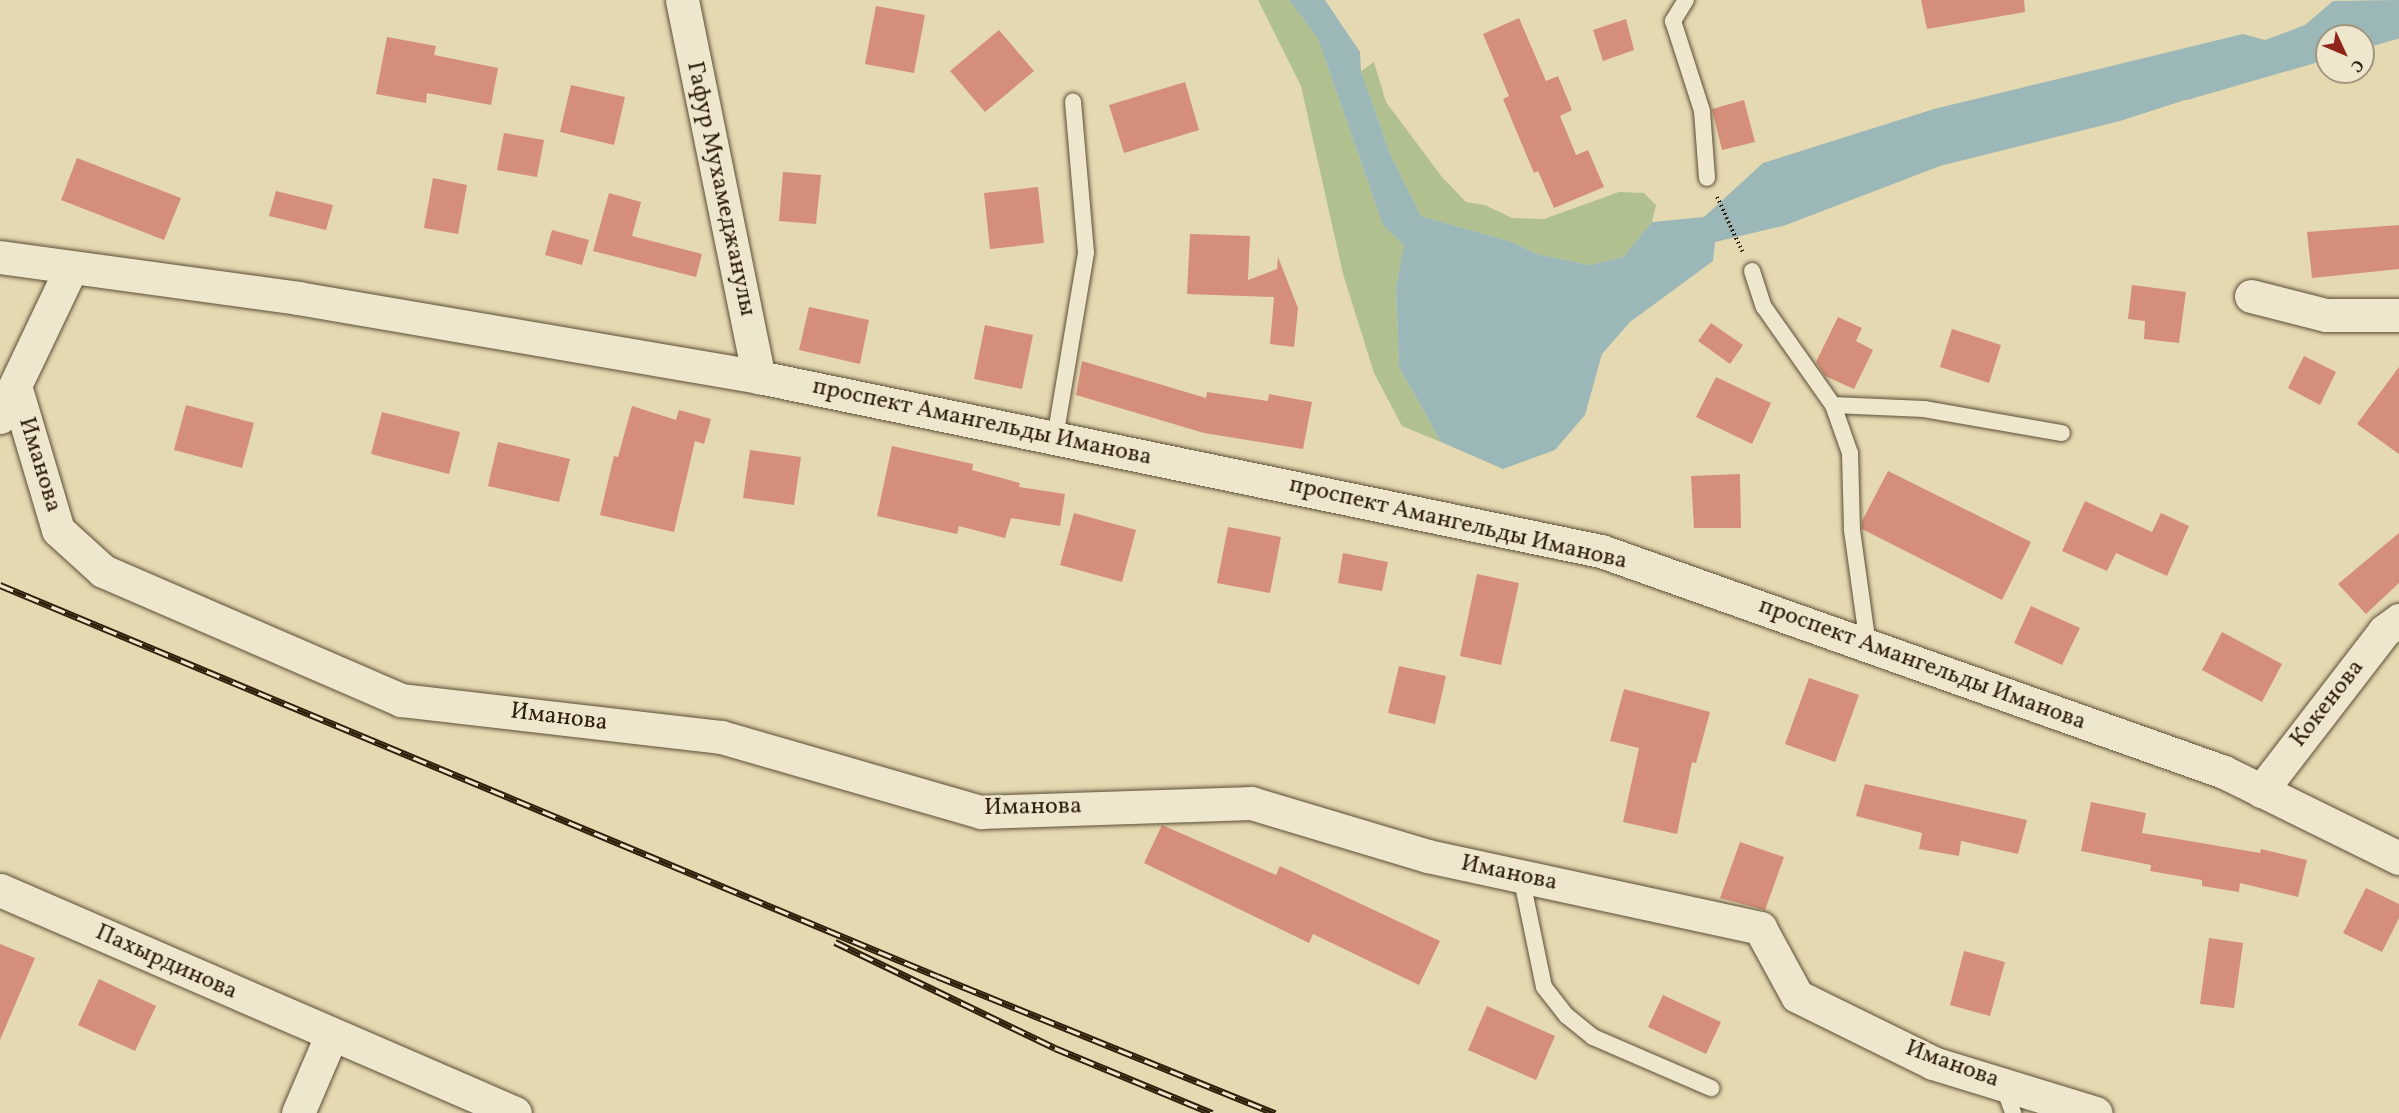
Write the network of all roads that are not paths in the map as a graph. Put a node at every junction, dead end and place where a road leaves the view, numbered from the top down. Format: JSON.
{"nodes":[{"id":1,"x":682,"y":0,"type":"edge"},
{"id":2,"x":1686,"y":0,"type":"edge"},
{"id":3,"x":1073,"y":102,"type":"dead end"},
{"id":4,"x":1707,"y":178,"type":"road end"},
{"id":5,"x":0,"y":257,"type":"edge"},
{"id":6,"x":70,"y":270,"type":"junction"},
{"id":7,"x":1752,"y":272,"type":"road end"},
{"id":8,"x":2251,"y":296,"type":"dead end"},
{"id":9,"x":2399,"y":315,"type":"edge"},
{"id":10,"x":759,"y":377,"type":"junction"},
{"id":11,"x":16,"y":389,"type":"junction"},
{"id":12,"x":1833,"y":405,"type":"junction"},
{"id":13,"x":0,"y":417,"type":"edge"},
{"id":14,"x":2062,"y":433,"type":"dead end"},
{"id":15,"x":1055,"y":438,"type":"junction"},
{"id":16,"x":2399,"y":620,"type":"edge"},
{"id":17,"x":1868,"y":646,"type":"junction"},
{"id":18,"x":2261,"y":791,"type":"junction"},
{"id":19,"x":2399,"y":858,"type":"edge"},
{"id":20,"x":1521,"y":876,"type":"junction"},
{"id":21,"x":0,"y":890,"type":"edge"},
{"id":22,"x":331,"y":1036,"type":"junction"},
{"id":23,"x":1711,"y":1088,"type":"dead end"},
{"id":24,"x":2008,"y":1099,"type":"edge"},
{"id":25,"x":298,"y":1113,"type":"edge"},
{"id":26,"x":514,"y":1113,"type":"edge"},
{"id":27,"x":2096,"y":1113,"type":"edge"}],
"edges":[{"from":1,"to":10,"type":"street","name":"Гафур Мухамеджанулы"},
{"from":2,"to":4,"type":"lane"},
{"from":3,"to":15,"type":"lane"},
{"from":5,"to":6,"type":"street"},
{"from":6,"to":10,"type":"street"},
{"from":6,"to":11,"type":"street"},
{"from":7,"to":12,"type":"lane"},
{"from":8,"to":9,"type":"street"},
{"from":10,"to":15,"type":"street","name":"проспект Амангельды Иманова"},
{"from":11,"to":13,"type":"street"},
{"from":11,"to":20,"type":"street","name":"Иманова"},
{"from":12,"to":14,"type":"lane"},
{"from":12,"to":17,"type":"lane"},
{"from":15,"to":17,"type":"street","name":"проспект Амангельды Иманова"},
{"from":16,"to":18,"type":"street","name":"Кокенова"},
{"from":17,"to":18,"type":"street","name":"проспект Амангельды Иманова"},
{"from":18,"to":19,"type":"street","name":"проспект Амангельды Иманова"},
{"from":20,"to":23,"type":"lane"},
{"from":20,"to":24,"type":"street","name":"Иманова"},
{"from":21,"to":22,"type":"street","name":"Пахырдинова"},
{"from":22,"to":25,"type":"street"},
{"from":22,"to":26,"type":"street","name":"Пахырдинова"},
{"from":24,"to":27,"type":"street","name":"Иманова"}]}
